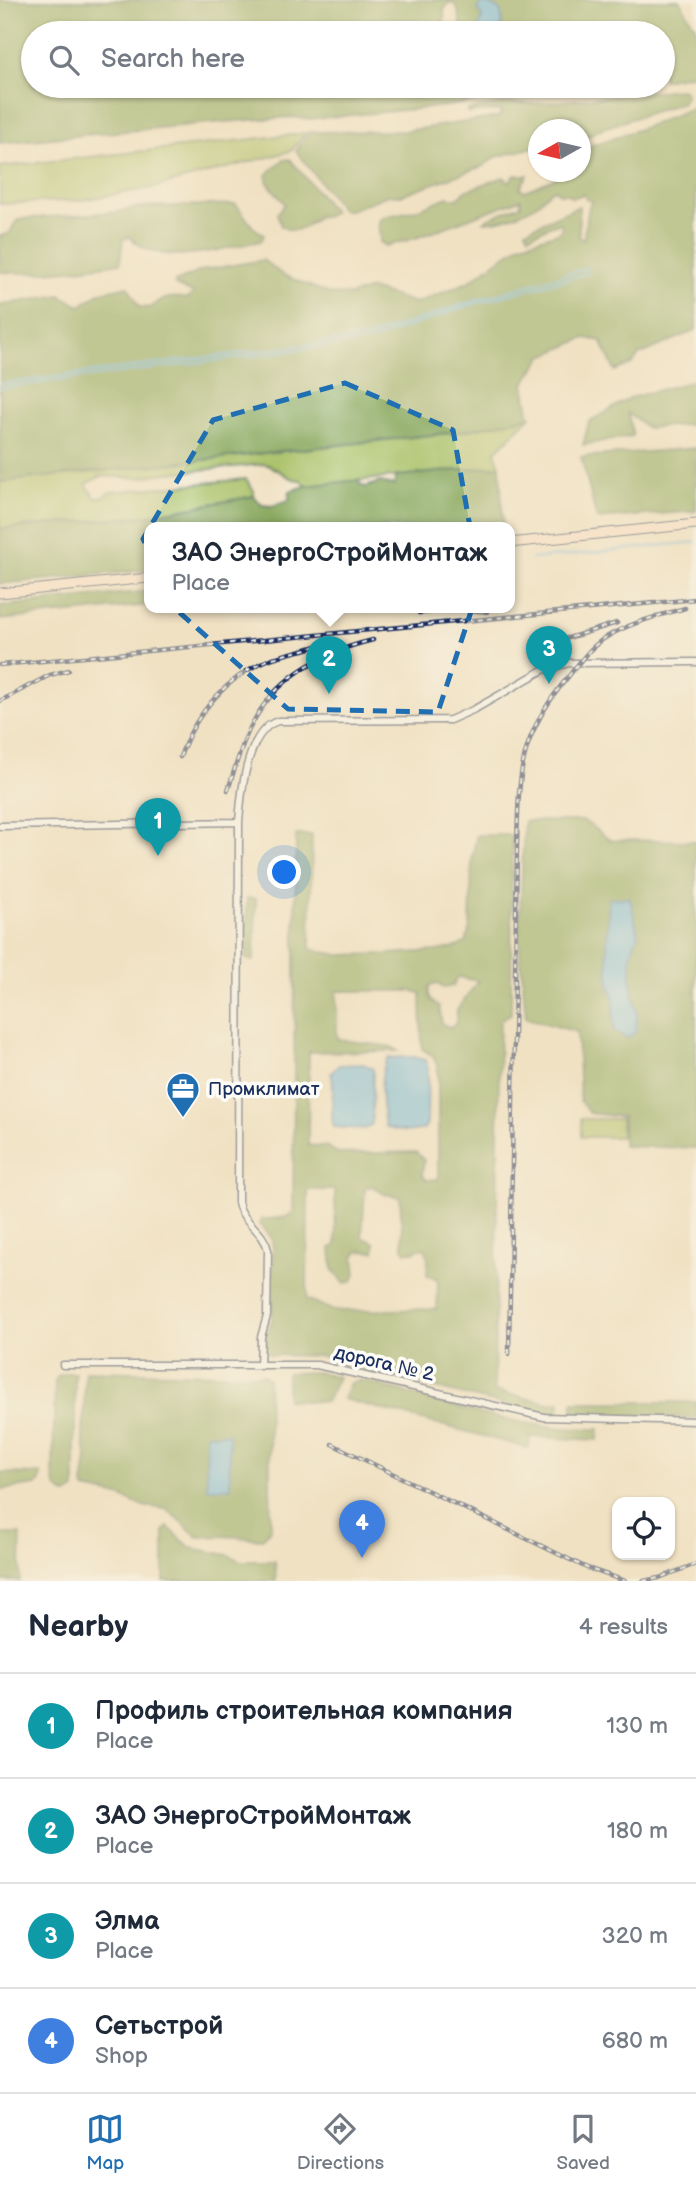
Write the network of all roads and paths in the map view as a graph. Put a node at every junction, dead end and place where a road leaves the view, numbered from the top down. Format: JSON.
{"nodes":[{"id":1,"x":696,"y":524,"type":"edge"},
{"id":2,"x":515,"y":542,"type":"edge"},
{"id":3,"x":144,"y":579,"type":"edge"},
{"id":4,"x":0,"y":593,"type":"edge"},
{"id":5,"x":696,"y":662,"type":"edge"},
{"id":6,"x":239,"y":822,"type":"junction"},
{"id":7,"x":0,"y":825,"type":"edge"},
{"id":8,"x":63,"y":1365,"type":"dead end"},
{"id":9,"x":260,"y":1366,"type":"junction"},
{"id":10,"x":696,"y":1422,"type":"edge"}],
"edges":[{"from":1,"to":2,"type":"main road"},
{"from":3,"to":4,"type":"main road"},
{"from":5,"to":6,"type":"street"},
{"from":6,"to":7,"type":"street"},
{"from":6,"to":9,"type":"street"},
{"from":8,"to":9,"type":"street","name":"дорога № 2"},
{"from":9,"to":10,"type":"street","name":"дорога № 2"}]}
